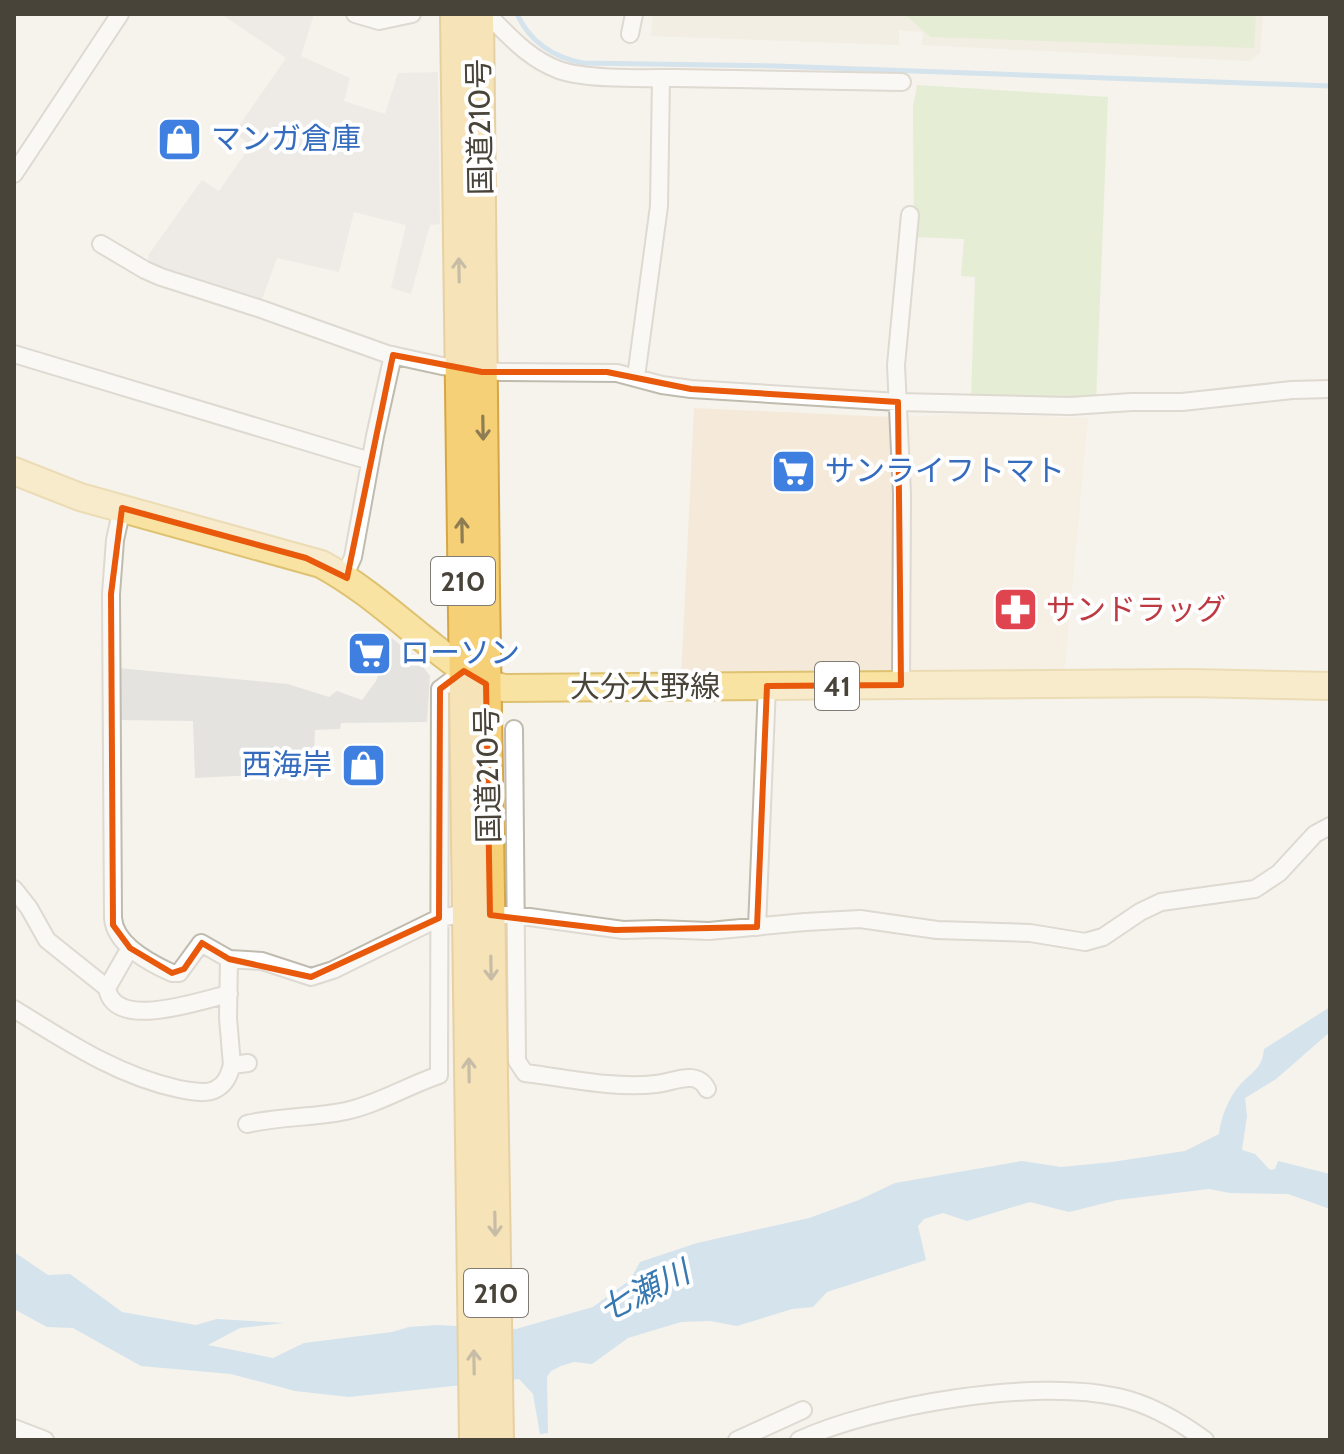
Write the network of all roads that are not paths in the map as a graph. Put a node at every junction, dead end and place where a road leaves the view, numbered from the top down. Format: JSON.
{"nodes":[{"id":1,"x":120,"y":14,"type":"edge"},
{"id":2,"x":355,"y":14,"type":"edge"},
{"id":3,"x":412,"y":14,"type":"edge"},
{"id":4,"x":456,"y":14,"type":"edge"},
{"id":5,"x":478,"y":14,"type":"edge"},
{"id":6,"x":487,"y":14,"type":"edge"},
{"id":7,"x":634,"y":14,"type":"edge"},
{"id":8,"x":630,"y":34,"type":"dead end"},
{"id":9,"x":661,"y":78,"type":"junction"},
{"id":10,"x":902,"y":82,"type":"dead end"},
{"id":11,"x":14,"y":174,"type":"edge"},
{"id":12,"x":910,"y":215,"type":"dead end"},
{"id":13,"x":101,"y":244,"type":"dead end"},
{"id":14,"x":14,"y":354,"type":"edge"},
{"id":15,"x":393,"y":355,"type":"junction"},
{"id":16,"x":471,"y":370,"type":"junction"},
{"id":17,"x":636,"y":377,"type":"junction"},
{"id":18,"x":1330,"y":389,"type":"edge"},
{"id":19,"x":898,"y":402,"type":"junction"},
{"id":20,"x":370,"y":461,"type":"junction"},
{"id":21,"x":14,"y":471,"type":"edge"},
{"id":22,"x":122,"y":508,"type":"junction"},
{"id":23,"x":344,"y":577,"type":"junction"},
{"id":24,"x":475,"y":677,"type":"junction"},
{"id":25,"x":901,"y":685,"type":"junction"},
{"id":26,"x":767,"y":686,"type":"junction"},
{"id":27,"x":1330,"y":686,"type":"edge"},
{"id":28,"x":514,"y":729,"type":"dead end"},
{"id":29,"x":1330,"y":826,"type":"edge"},
{"id":30,"x":14,"y":889,"type":"edge"},
{"id":31,"x":478,"y":915,"type":"junction"},
{"id":32,"x":757,"y":927,"type":"junction"},
{"id":33,"x":130,"y":948,"type":"junction"},
{"id":34,"x":229,"y":959,"type":"junction"},
{"id":35,"x":107,"y":988,"type":"junction"},
{"id":36,"x":229,"y":994,"type":"junction"},
{"id":37,"x":14,"y":1009,"type":"edge"},
{"id":38,"x":707,"y":1089,"type":"dead end"},
{"id":39,"x":247,"y":1124,"type":"dead end"},
{"id":40,"x":482,"y":1147,"type":"junction"},
{"id":41,"x":803,"y":1410,"type":"dead end"},
{"id":42,"x":14,"y":1428,"type":"edge"},
{"id":43,"x":45,"y":1440,"type":"edge"},
{"id":44,"x":475,"y":1440,"type":"edge"},
{"id":45,"x":498,"y":1440,"type":"edge"},
{"id":46,"x":737,"y":1440,"type":"edge"},
{"id":47,"x":799,"y":1440,"type":"edge"},
{"id":48,"x":1205,"y":1440,"type":"edge"}],
"edges":[{"from":1,"to":11,"type":"street"},
{"from":2,"to":3,"type":"street"},
{"from":16,"to":4,"type":"highway","name":"国道210号","number":"210","one_way":true},
{"from":5,"to":16,"type":"highway","name":"国道210号","number":"210"},
{"from":6,"to":9,"type":"street"},
{"from":7,"to":8,"type":"street"},
{"from":9,"to":10,"type":"street"},
{"from":9,"to":17,"type":"street"},
{"from":12,"to":19,"type":"street"},
{"from":13,"to":15,"type":"street"},
{"from":14,"to":20,"type":"street"},
{"from":15,"to":16,"type":"street"},
{"from":15,"to":20,"type":"street"},
{"from":16,"to":17,"type":"street"},
{"from":16,"to":24,"type":"highway","name":"国道210号","number":"210"},
{"from":17,"to":19,"type":"street"},
{"from":18,"to":19,"type":"street"},
{"from":19,"to":25,"type":"street"},
{"from":20,"to":23,"type":"street"},
{"from":21,"to":22,"type":"main road"},
{"from":22,"to":23,"type":"main road"},
{"from":22,"to":33,"type":"street"},
{"from":23,"to":24,"type":"main road"},
{"from":24,"to":26,"type":"main road","name":"大分大野線","number":"41"},
{"from":24,"to":31,"type":"highway","name":"国道210号","number":"210"},
{"from":24,"to":31,"type":"street"},
{"from":25,"to":26,"type":"main road","name":"大分大野線","number":"41"},
{"from":25,"to":27,"type":"main road","name":"大分大野線","number":"41"},
{"from":26,"to":32,"type":"street"},
{"from":28,"to":31,"type":"street"},
{"from":29,"to":32,"type":"street"},
{"from":30,"to":35,"type":"street"},
{"from":31,"to":32,"type":"street"},
{"from":31,"to":34,"type":"street"},
{"from":31,"to":38,"type":"street"},
{"from":31,"to":39,"type":"street"},
{"from":31,"to":40,"type":"highway","name":"国道210号","number":"210"},
{"from":33,"to":34,"type":"street"},
{"from":33,"to":35,"type":"street"},
{"from":34,"to":36,"type":"street"},
{"from":35,"to":36,"type":"street"},
{"from":36,"to":37,"type":"street"},
{"from":44,"to":40,"type":"highway","name":"国道210号","number":"210","one_way":true},
{"from":40,"to":45,"type":"highway","name":"国道210号","number":"210","one_way":true},
{"from":41,"to":46,"type":"street"},
{"from":42,"to":43,"type":"street"},
{"from":47,"to":48,"type":"street"}]}
